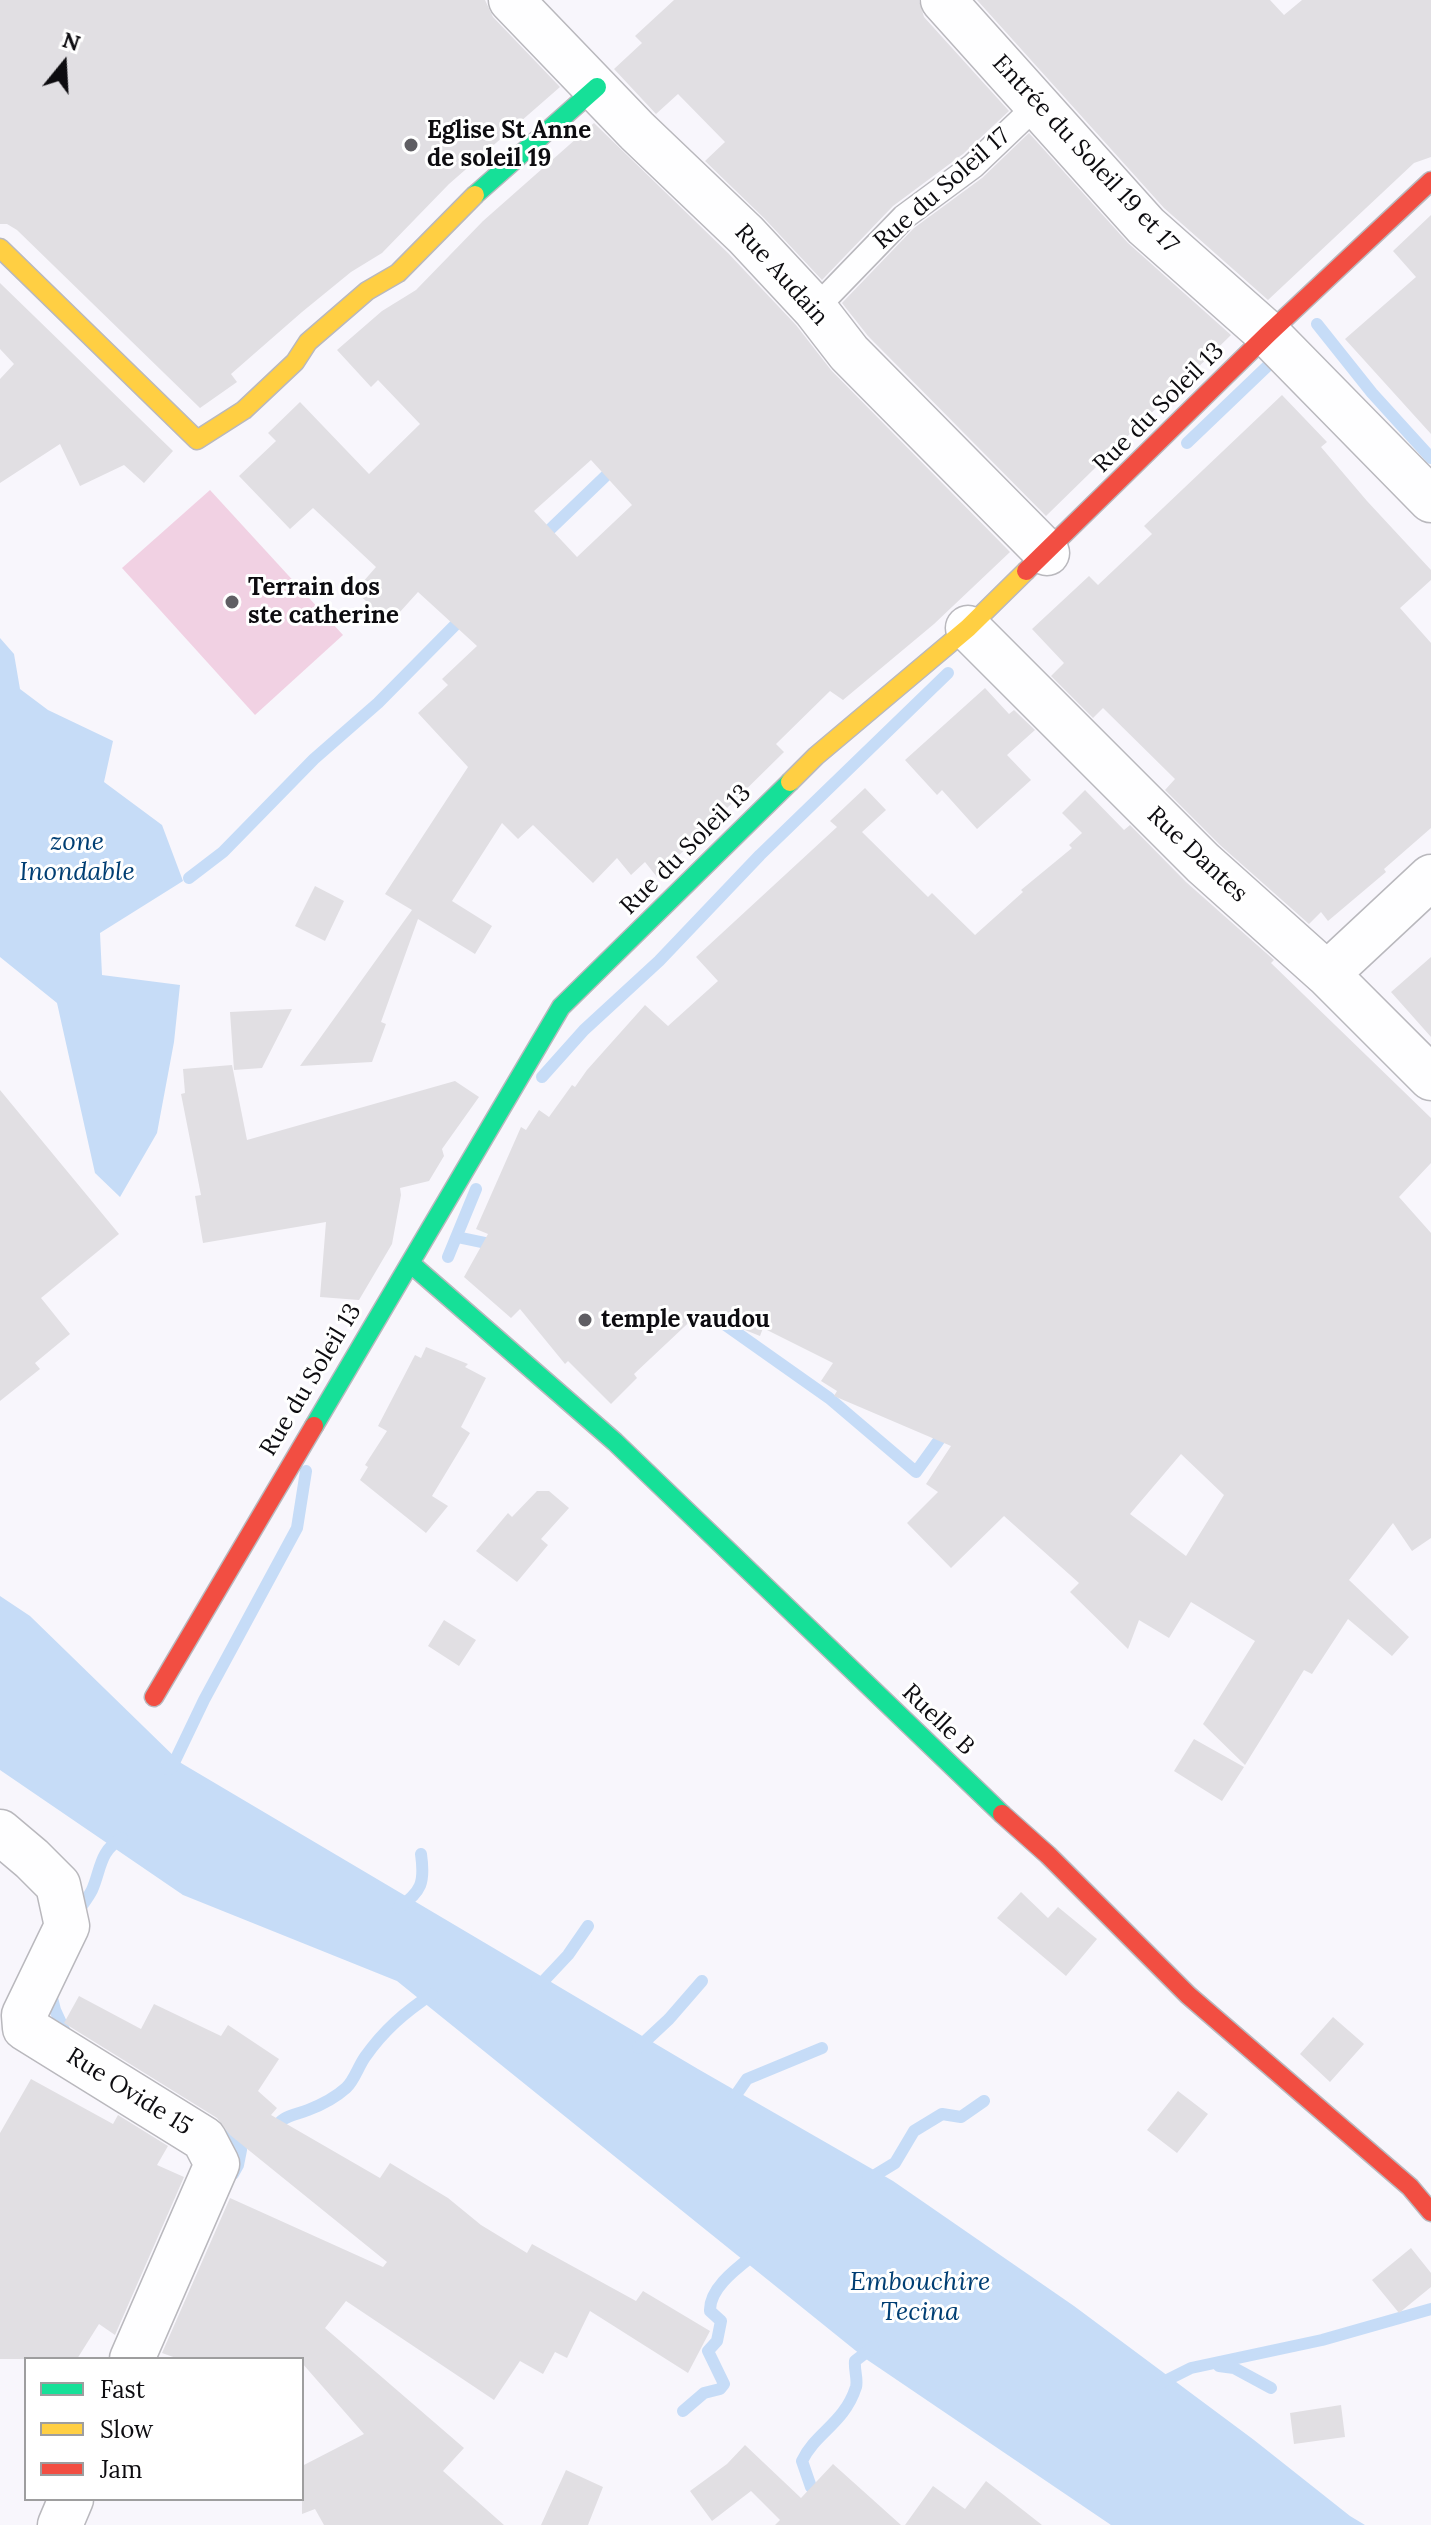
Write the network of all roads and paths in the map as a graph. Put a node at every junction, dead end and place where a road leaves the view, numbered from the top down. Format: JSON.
{"nodes":[{"id":1,"x":511,"y":0,"type":"edge"},
{"id":2,"x":943,"y":0,"type":"edge"},
{"id":3,"x":597,"y":87,"type":"junction"},
{"id":4,"x":1038,"y":104,"type":"junction"},
{"id":5,"x":1431,"y":181,"type":"edge"},
{"id":6,"x":0,"y":248,"type":"edge"},
{"id":7,"x":815,"y":309,"type":"junction"},
{"id":8,"x":1268,"y":334,"type":"junction"},
{"id":9,"x":1431,"y":500,"type":"edge"},
{"id":10,"x":1047,"y":553,"type":"junction"},
{"id":11,"x":968,"y":628,"type":"junction"},
{"id":12,"x":1431,"y":877,"type":"edge"},
{"id":13,"x":1327,"y":974,"type":"junction"},
{"id":14,"x":1431,"y":1078,"type":"edge"},
{"id":15,"x":410,"y":1263,"type":"junction"},
{"id":16,"x":154,"y":1697,"type":"dead end"},
{"id":17,"x":0,"y":1832,"type":"edge"},
{"id":18,"x":1431,"y":2212,"type":"edge"},
{"id":19,"x":133,"y":2357,"type":"edge"},
{"id":20,"x":70,"y":2501,"type":"edge"},
{"id":21,"x":60,"y":2525,"type":"edge"}],
"edges":[{"from":1,"to":3,"type":"street","name":"Rue Audain"},
{"from":2,"to":4,"type":"street","name":"Entrée du Soleil 19 et 17"},
{"from":3,"to":6,"type":"street"},
{"from":3,"to":7,"type":"street","name":"Rue Audain"},
{"from":4,"to":7,"type":"lane","name":"Rue du Soleil 17"},
{"from":4,"to":8,"type":"street","name":"Entrée du Soleil 19 et 17"},
{"from":5,"to":8,"type":"street","name":"Rue du Soleil 13"},
{"from":7,"to":10,"type":"street","name":"Rue Audain"},
{"from":8,"to":9,"type":"street"},
{"from":8,"to":10,"type":"street","name":"Rue du Soleil 13"},
{"from":10,"to":11,"type":"street","name":"Rue du Soleil 13"},
{"from":11,"to":13,"type":"street","name":"Rue Dantes"},
{"from":11,"to":15,"type":"street","name":"Rue du Soleil 13"},
{"from":12,"to":13,"type":"street"},
{"from":13,"to":14,"type":"street","name":"Rue Dantes"},
{"from":15,"to":16,"type":"street","name":"Rue du Soleil 13"},
{"from":15,"to":18,"type":"street","name":"Ruelle B"},
{"from":17,"to":19,"type":"street","name":"Rue Ovide 15"},
{"from":20,"to":21,"type":"street"}]}
